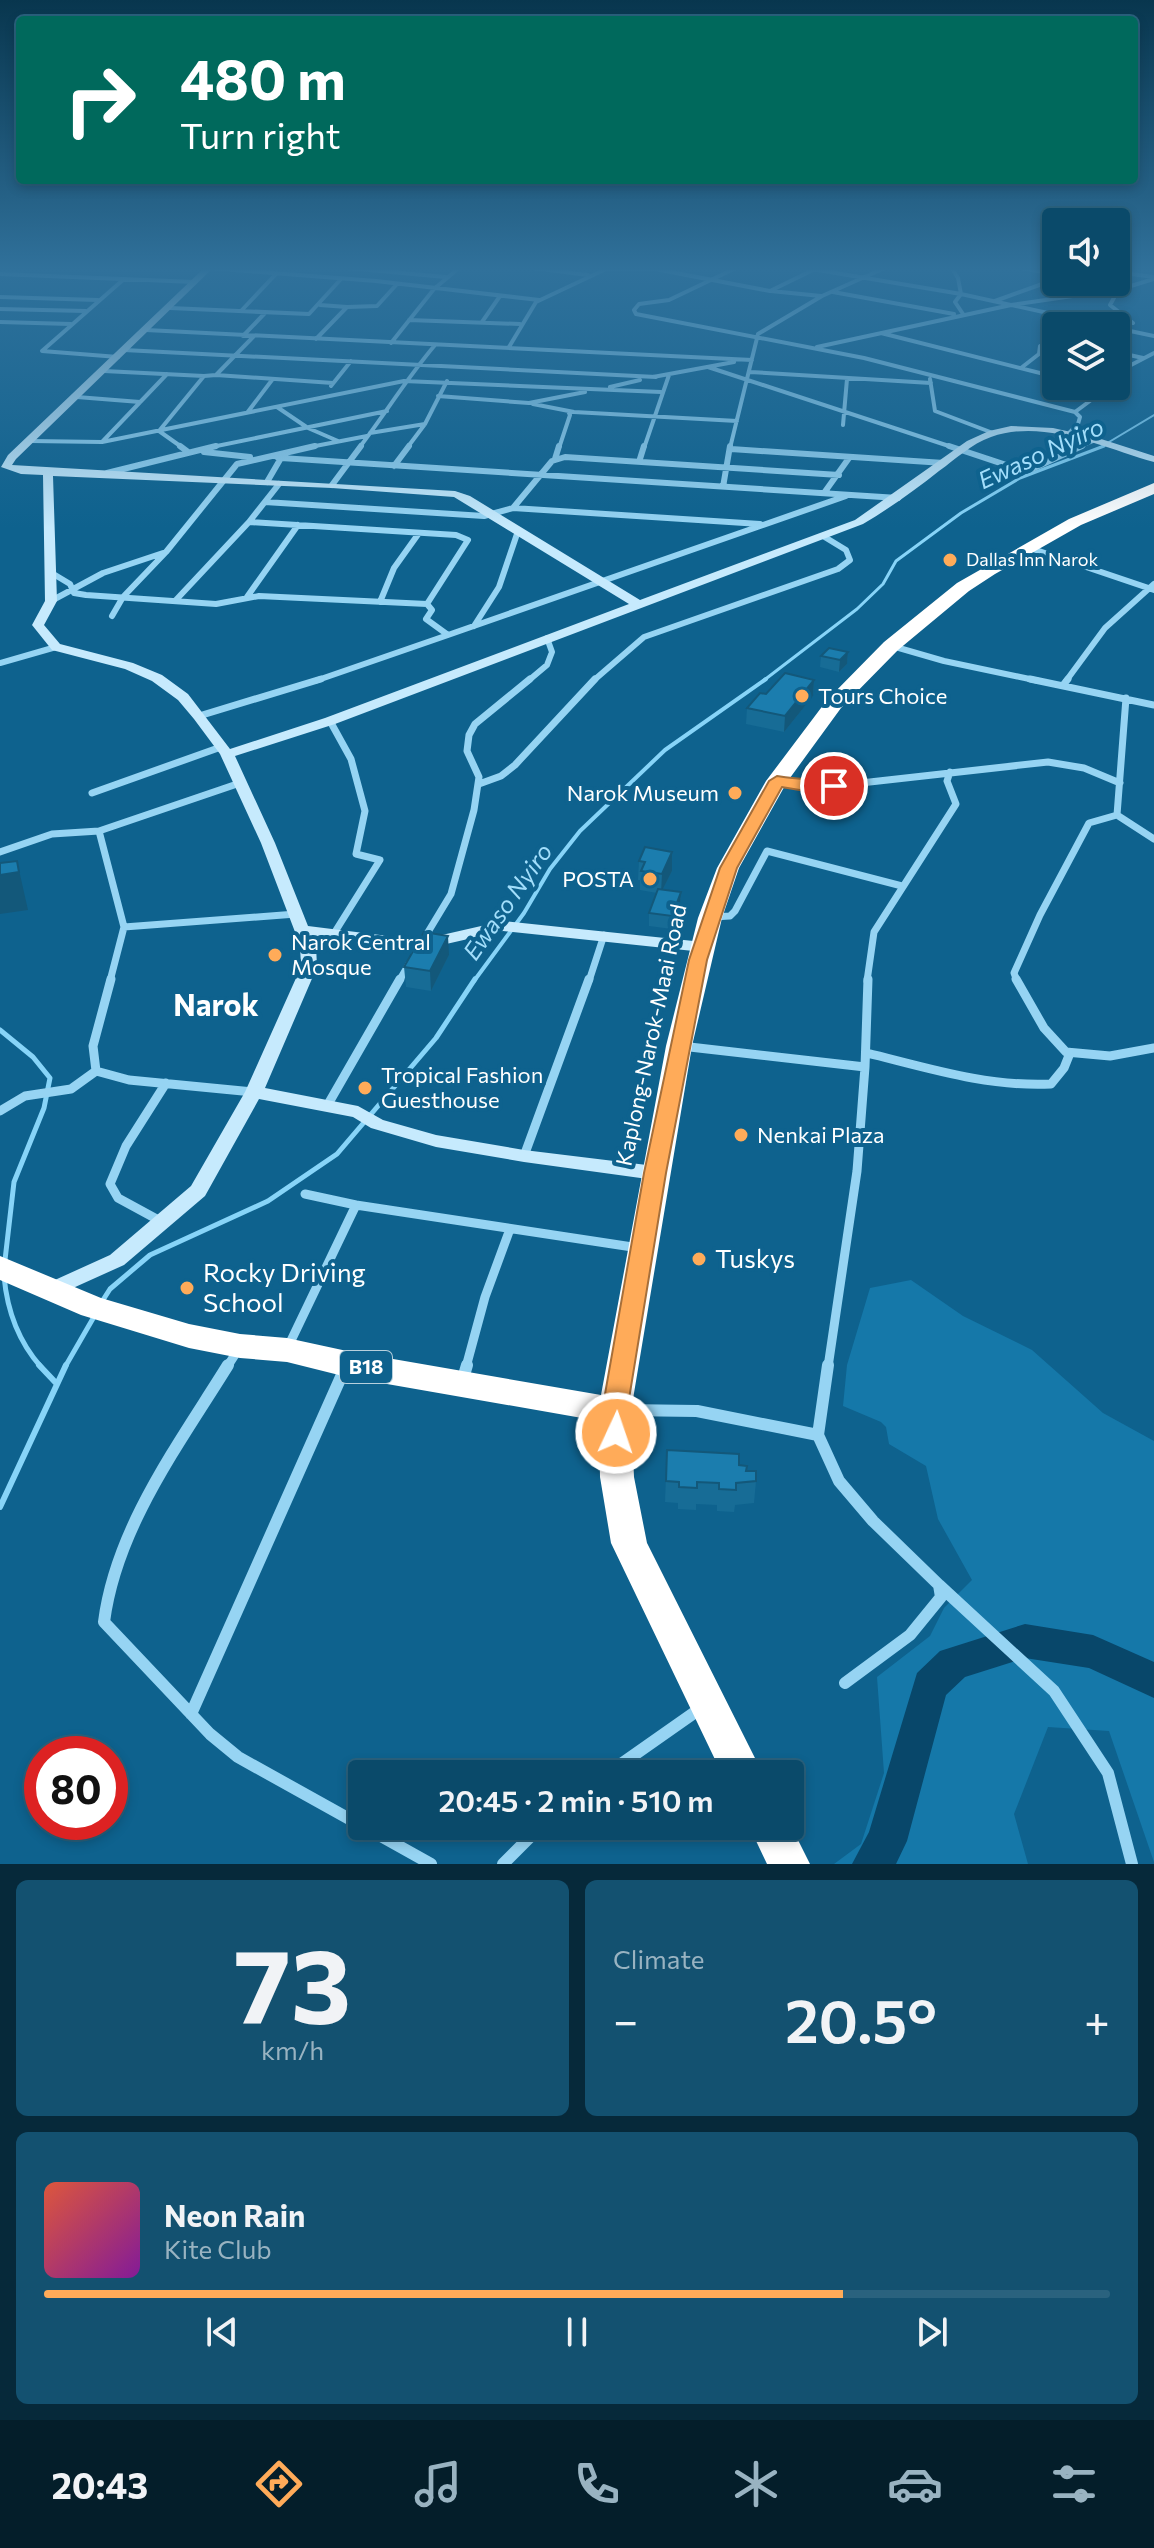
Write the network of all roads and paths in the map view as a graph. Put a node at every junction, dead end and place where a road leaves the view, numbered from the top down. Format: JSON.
{"nodes":[{"id":1,"x":120,"y":354,"type":"edge"},
{"id":2,"x":238,"y":354,"type":"joint"},
{"id":3,"x":427,"y":354,"type":"edge"},
{"id":4,"x":638,"y":354,"type":"edge"},
{"id":5,"x":751,"y":354,"type":"edge"},
{"id":6,"x":840,"y":354,"type":"edge"},
{"id":7,"x":965,"y":354,"type":"edge"},
{"id":8,"x":1039,"y":354,"type":"edge"},
{"id":9,"x":1152,"y":354,"type":"edge"},
{"id":10,"x":1130,"y":355,"type":"edge"},
{"id":11,"x":1144,"y":358,"type":"junction"},
{"id":12,"x":749,"y":360,"type":"junction"},
{"id":13,"x":351,"y":361,"type":"junction"},
{"id":14,"x":417,"y":365,"type":"junction"},
{"id":15,"x":708,"y":367,"type":"junction"},
{"id":16,"x":1130,"y":367,"type":"edge"},
{"id":17,"x":1021,"y":368,"type":"junction"},
{"id":18,"x":104,"y":371,"type":"junction"},
{"id":19,"x":525,"y":371,"type":"junction"},
{"id":20,"x":750,"y":372,"type":"junction"},
{"id":21,"x":929,"y":373,"type":"junction"},
{"id":22,"x":1042,"y":373,"type":"edge"},
{"id":23,"x":167,"y":374,"type":"junction"},
{"id":24,"x":216,"y":375,"type":"junction"},
{"id":25,"x":669,"y":375,"type":"junction"},
{"id":26,"x":204,"y":376,"type":"junction"},
{"id":27,"x":656,"y":377,"type":"junction"},
{"id":28,"x":847,"y":379,"type":"junction"},
{"id":29,"x":272,"y":380,"type":"junction"},
{"id":30,"x":746,"y":380,"type":"junction"},
{"id":31,"x":404,"y":381,"type":"junction"},
{"id":32,"x":447,"y":381,"type":"junction"},
{"id":33,"x":333,"y":383,"type":"junction"},
{"id":34,"x":931,"y":383,"type":"junction"},
{"id":35,"x":518,"y":384,"type":"junction"},
{"id":36,"x":599,"y":389,"type":"junction"},
{"id":37,"x":661,"y":392,"type":"junction"},
{"id":38,"x":438,"y":396,"type":"junction"},
{"id":39,"x":77,"y":397,"type":"junction"},
{"id":40,"x":323,"y":397,"type":"junction"},
{"id":41,"x":1091,"y":400,"type":"edge"},
{"id":42,"x":140,"y":402,"type":"junction"},
{"id":43,"x":529,"y":403,"type":"junction"},
{"id":44,"x":277,"y":407,"type":"junction"},
{"id":45,"x":567,"y":410,"type":"junction"},
{"id":46,"x":387,"y":411,"type":"junction"},
{"id":47,"x":845,"y":412,"type":"junction"},
{"id":48,"x":1075,"y":412,"type":"junction"},
{"id":49,"x":246,"y":413,"type":"junction"},
{"id":50,"x":655,"y":417,"type":"junction"},
{"id":51,"x":737,"y":421,"type":"junction"},
{"id":52,"x":425,"y":424,"type":"junction"},
{"id":53,"x":843,"y":425,"type":"dead end"},
{"id":54,"x":308,"y":428,"type":"junction"},
{"id":55,"x":159,"y":431,"type":"junction"},
{"id":56,"x":993,"y":433,"type":"junction"},
{"id":57,"x":368,"y":435,"type":"junction"},
{"id":58,"x":1067,"y":435,"type":"junction"},
{"id":59,"x":31,"y":441,"type":"junction"},
{"id":60,"x":339,"y":441,"type":"junction"},
{"id":61,"x":1093,"y":441,"type":"junction"},
{"id":62,"x":102,"y":442,"type":"junction"},
{"id":63,"x":731,"y":449,"type":"junction"},
{"id":64,"x":961,"y":450,"type":"junction"},
{"id":65,"x":190,"y":451,"type":"junction"},
{"id":66,"x":0,"y":456,"type":"edge"},
{"id":67,"x":273,"y":456,"type":"junction"},
{"id":68,"x":12,"y":457,"type":"junction"},
{"id":69,"x":255,"y":458,"type":"junction"},
{"id":70,"x":281,"y":458,"type":"junction"},
{"id":71,"x":849,"y":458,"type":"junction"},
{"id":72,"x":555,"y":459,"type":"junction"},
{"id":73,"x":1154,"y":459,"type":"edge"},
{"id":74,"x":347,"y":462,"type":"junction"},
{"id":75,"x":639,"y":462,"type":"junction"},
{"id":76,"x":944,"y":463,"type":"junction"},
{"id":77,"x":394,"y":466,"type":"junction"},
{"id":78,"x":725,"y":468,"type":"junction"},
{"id":79,"x":48,"y":472,"type":"junction"},
{"id":80,"x":104,"y":474,"type":"junction"},
{"id":81,"x":839,"y":475,"type":"junction"},
{"id":82,"x":542,"y":476,"type":"junction"},
{"id":83,"x":224,"y":480,"type":"junction"},
{"id":84,"x":273,"y":483,"type":"junction"},
{"id":85,"x":332,"y":485,"type":"junction"},
{"id":86,"x":723,"y":487,"type":"junction"},
{"id":87,"x":1153,"y":489,"type":"edge"},
{"id":88,"x":824,"y":493,"type":"junction"},
{"id":89,"x":850,"y":494,"type":"junction"},
{"id":90,"x":898,"y":498,"type":"junction"},
{"id":91,"x":265,"y":502,"type":"junction"},
{"id":92,"x":513,"y":508,"type":"junction"},
{"id":93,"x":495,"y":514,"type":"junction"},
{"id":94,"x":249,"y":522,"type":"junction"},
{"id":95,"x":298,"y":525,"type":"junction"},
{"id":96,"x":764,"y":525,"type":"junction"},
{"id":97,"x":518,"y":531,"type":"junction"},
{"id":98,"x":419,"y":533,"type":"junction"},
{"id":99,"x":823,"y":536,"type":"junction"},
{"id":100,"x":1030,"y":548,"type":"junction"},
{"id":101,"x":166,"y":552,"type":"junction"},
{"id":102,"x":49,"y":571,"type":"junction"},
{"id":103,"x":598,"y":581,"type":"junction"},
{"id":104,"x":1152,"y":587,"type":"edge"},
{"id":105,"x":72,"y":588,"type":"junction"},
{"id":106,"x":123,"y":597,"type":"junction"},
{"id":107,"x":247,"y":597,"type":"junction"},
{"id":108,"x":51,"y":601,"type":"junction"},
{"id":109,"x":175,"y":601,"type":"junction"},
{"id":110,"x":380,"y":602,"type":"junction"},
{"id":111,"x":427,"y":604,"type":"junction"},
{"id":112,"x":639,"y":605,"type":"junction"},
{"id":113,"x":112,"y":616,"type":"dead end"},
{"id":114,"x":474,"y":626,"type":"junction"},
{"id":115,"x":448,"y":635,"type":"junction"},
{"id":116,"x":547,"y":638,"type":"junction"},
{"id":117,"x":891,"y":646,"type":"junction"},
{"id":118,"x":56,"y":647,"type":"junction"},
{"id":119,"x":0,"y":663,"type":"edge"},
{"id":120,"x":1064,"y":684,"type":"junction"},
{"id":121,"x":1126,"y":698,"type":"junction"},
{"id":122,"x":1154,"y":705,"type":"edge"},
{"id":123,"x":199,"y":716,"type":"junction"},
{"id":124,"x":330,"y":721,"type":"junction"},
{"id":125,"x":224,"y":750,"type":"junction"},
{"id":126,"x":950,"y":772,"type":"junction"},
{"id":127,"x":777,"y":781,"type":"junction"},
{"id":128,"x":240,"y":783,"type":"junction"},
{"id":129,"x":1120,"y":783,"type":"junction"},
{"id":130,"x":479,"y":784,"type":"junction"},
{"id":131,"x":92,"y":793,"type":"dead end"},
{"id":132,"x":1117,"y":815,"type":"junction"},
{"id":133,"x":99,"y":831,"type":"junction"},
{"id":134,"x":1154,"y":839,"type":"edge"},
{"id":135,"x":0,"y":852,"type":"edge"},
{"id":136,"x":902,"y":886,"type":"junction"},
{"id":137,"x":296,"y":914,"type":"junction"},
{"id":138,"x":710,"y":918,"type":"junction"},
{"id":139,"x":124,"y":927,"type":"junction"},
{"id":140,"x":303,"y":930,"type":"junction"},
{"id":141,"x":333,"y":935,"type":"junction"},
{"id":142,"x":604,"y":935,"type":"junction"},
{"id":143,"x":420,"y":945,"type":"junction"},
{"id":144,"x":703,"y":947,"type":"junction"},
{"id":145,"x":679,"y":1046,"type":"junction"},
{"id":146,"x":1154,"y":1048,"type":"edge"},
{"id":147,"x":867,"y":1053,"type":"junction"},
{"id":148,"x":1070,"y":1053,"type":"junction"},
{"id":149,"x":865,"y":1067,"type":"junction"},
{"id":150,"x":96,"y":1071,"type":"junction"},
{"id":151,"x":166,"y":1083,"type":"junction"},
{"id":152,"x":254,"y":1092,"type":"junction"},
{"id":153,"x":327,"y":1106,"type":"junction"},
{"id":154,"x":0,"y":1111,"type":"edge"},
{"id":155,"x":524,"y":1156,"type":"junction"},
{"id":156,"x":655,"y":1173,"type":"junction"},
{"id":157,"x":305,"y":1194,"type":"dead end"},
{"id":158,"x":356,"y":1205,"type":"junction"},
{"id":159,"x":164,"y":1223,"type":"junction"},
{"id":160,"x":510,"y":1229,"type":"junction"},
{"id":161,"x":642,"y":1248,"type":"junction"},
{"id":162,"x":8,"y":1270,"type":"edge"},
{"id":163,"x":53,"y":1289,"type":"junction"},
{"id":164,"x":240,"y":1346,"type":"junction"},
{"id":165,"x":287,"y":1350,"type":"junction"},
{"id":166,"x":347,"y":1364,"type":"junction"},
{"id":167,"x":462,"y":1383,"type":"junction"},
{"id":168,"x":615,"y":1411,"type":"junction"},
{"id":169,"x":818,"y":1435,"type":"junction"},
{"id":170,"x":939,"y":1585,"type":"junction"},
{"id":171,"x":845,"y":1683,"type":"dead end"},
{"id":172,"x":707,"y":1704,"type":"junction"},
{"id":173,"x":191,"y":1714,"type":"junction"},
{"id":174,"x":627,"y":1760,"type":"edge"},
{"id":175,"x":736,"y":1760,"type":"edge"},
{"id":176,"x":348,"y":1818,"type":"edge"},
{"id":177,"x":387,"y":1840,"type":"edge"},
{"id":178,"x":527,"y":1840,"type":"edge"},
{"id":179,"x":776,"y":1840,"type":"edge"},
{"id":180,"x":431,"y":1864,"type":"edge"},
{"id":181,"x":503,"y":1864,"type":"edge"},
{"id":182,"x":789,"y":1864,"type":"edge"},
{"id":183,"x":1132,"y":1864,"type":"edge"}],
"edges":[{"from":1,"to":18,"type":"street"},
{"from":2,"to":13,"type":"street"},
{"from":2,"to":24,"type":"street"},
{"from":3,"to":14,"type":"street"},
{"from":4,"to":12,"type":"street"},
{"from":5,"to":12,"type":"street"},
{"from":6,"to":21,"type":"street"},
{"from":7,"to":17,"type":"street"},
{"from":8,"to":17,"type":"street"},
{"from":9,"to":11,"type":"street"},
{"from":10,"to":11,"type":"street"},
{"from":11,"to":16,"type":"street"},
{"from":12,"to":15,"type":"street"},
{"from":12,"to":20,"type":"street"},
{"from":13,"to":14,"type":"street"},
{"from":13,"to":33,"type":"street"},
{"from":14,"to":19,"type":"street"},
{"from":14,"to":31,"type":"street"},
{"from":15,"to":25,"type":"street"},
{"from":15,"to":30,"type":"street"},
{"from":17,"to":22,"type":"street"},
{"from":18,"to":23,"type":"street"},
{"from":18,"to":39,"type":"street"},
{"from":19,"to":27,"type":"street"},
{"from":19,"to":35,"type":"street"},
{"from":20,"to":28,"type":"street"},
{"from":20,"to":30,"type":"street"},
{"from":21,"to":34,"type":"street"},
{"from":21,"to":48,"type":"street"},
{"from":23,"to":26,"type":"street"},
{"from":23,"to":42,"type":"street"},
{"from":24,"to":26,"type":"street"},
{"from":24,"to":29,"type":"street"},
{"from":25,"to":27,"type":"street"},
{"from":25,"to":37,"type":"street"},
{"from":26,"to":55,"type":"street"},
{"from":27,"to":36,"type":"street"},
{"from":28,"to":34,"type":"street"},
{"from":28,"to":47,"type":"street"},
{"from":29,"to":33,"type":"street"},
{"from":29,"to":49,"type":"street"},
{"from":30,"to":47,"type":"street"},
{"from":30,"to":51,"type":"street"},
{"from":31,"to":32,"type":"street"},
{"from":31,"to":40,"type":"street"},
{"from":31,"to":46,"type":"street"},
{"from":32,"to":35,"type":"street"},
{"from":32,"to":38,"type":"street"},
{"from":33,"to":40,"type":"street"},
{"from":34,"to":56,"type":"street"},
{"from":35,"to":36,"type":"street"},
{"from":36,"to":37,"type":"street"},
{"from":36,"to":43,"type":"street"},
{"from":37,"to":50,"type":"street"},
{"from":38,"to":43,"type":"street"},
{"from":38,"to":52,"type":"street"},
{"from":39,"to":42,"type":"street"},
{"from":39,"to":59,"type":"street"},
{"from":40,"to":44,"type":"street"},
{"from":41,"to":48,"type":"street"},
{"from":42,"to":62,"type":"street"},
{"from":43,"to":45,"type":"street"},
{"from":44,"to":49,"type":"street"},
{"from":44,"to":54,"type":"street"},
{"from":45,"to":50,"type":"street"},
{"from":45,"to":72,"type":"street"},
{"from":46,"to":54,"type":"street"},
{"from":46,"to":57,"type":"street"},
{"from":47,"to":53,"type":"street"},
{"from":47,"to":64,"type":"street"},
{"from":48,"to":58,"type":"street"},
{"from":49,"to":55,"type":"street"},
{"from":50,"to":51,"type":"street"},
{"from":50,"to":75,"type":"street"},
{"from":51,"to":63,"type":"street"},
{"from":52,"to":57,"type":"street"},
{"from":52,"to":77,"type":"street"},
{"from":54,"to":60,"type":"street"},
{"from":54,"to":65,"type":"street"},
{"from":55,"to":62,"type":"street"},
{"from":55,"to":65,"type":"street"},
{"from":56,"to":58,"type":"street"},
{"from":56,"to":64,"type":"street"},
{"from":57,"to":60,"type":"street"},
{"from":57,"to":74,"type":"street"},
{"from":58,"to":61,"type":"street"},
{"from":59,"to":62,"type":"street"},
{"from":59,"to":68,"type":"street"},
{"from":60,"to":67,"type":"street"},
{"from":61,"to":64,"type":"street"},
{"from":61,"to":73,"type":"street"},
{"from":63,"to":71,"type":"street"},
{"from":63,"to":78,"type":"street"},
{"from":64,"to":76,"type":"street"},
{"from":65,"to":69,"type":"street"},
{"from":65,"to":80,"type":"street"},
{"from":66,"to":68,"type":"street"},
{"from":67,"to":69,"type":"street"},
{"from":67,"to":70,"type":"street"},
{"from":68,"to":79,"type":"street"},
{"from":69,"to":83,"type":"street"},
{"from":70,"to":74,"type":"street"},
{"from":70,"to":84,"type":"street"},
{"from":71,"to":76,"type":"street"},
{"from":71,"to":81,"type":"street"},
{"from":72,"to":75,"type":"street"},
{"from":72,"to":82,"type":"street"},
{"from":74,"to":77,"type":"street"},
{"from":74,"to":85,"type":"street"},
{"from":75,"to":78,"type":"street"},
{"from":76,"to":90,"type":"street"},
{"from":77,"to":82,"type":"street"},
{"from":78,"to":81,"type":"street"},
{"from":78,"to":86,"type":"street"},
{"from":79,"to":80,"type":"street"},
{"from":79,"to":102,"type":"street"},
{"from":80,"to":83,"type":"street"},
{"from":81,"to":88,"type":"street"},
{"from":82,"to":86,"type":"street"},
{"from":82,"to":92,"type":"street"},
{"from":83,"to":84,"type":"street"},
{"from":83,"to":101,"type":"street"},
{"from":84,"to":85,"type":"street"},
{"from":84,"to":91,"type":"street"},
{"from":85,"to":93,"type":"street"},
{"from":86,"to":88,"type":"street"},
{"from":87,"to":100,"type":"highway","name":"Kaplong-Narok-Maai Road"},
{"from":88,"to":89,"type":"street"},
{"from":89,"to":90,"type":"street"},
{"from":89,"to":96,"type":"street"},
{"from":90,"to":99,"type":"street"},
{"from":91,"to":93,"type":"street"},
{"from":91,"to":94,"type":"street"},
{"from":92,"to":93,"type":"street"},
{"from":92,"to":96,"type":"street"},
{"from":93,"to":97,"type":"street"},
{"from":94,"to":95,"type":"street"},
{"from":94,"to":109,"type":"street"},
{"from":95,"to":98,"type":"street"},
{"from":95,"to":107,"type":"street"},
{"from":96,"to":103,"type":"street"},
{"from":97,"to":103,"type":"street"},
{"from":97,"to":114,"type":"street"},
{"from":98,"to":110,"type":"street"},
{"from":98,"to":111,"type":"street"},
{"from":99,"to":112,"type":"street"},
{"from":99,"to":130,"type":"street"},
{"from":100,"to":104,"type":"street"},
{"from":100,"to":117,"type":"highway","name":"Kaplong-Narok-Maai Road"},
{"from":101,"to":105,"type":"street"},
{"from":101,"to":106,"type":"street"},
{"from":102,"to":105,"type":"street"},
{"from":102,"to":108,"type":"street"},
{"from":103,"to":112,"type":"street"},
{"from":103,"to":114,"type":"street"},
{"from":104,"to":120,"type":"street"},
{"from":105,"to":106,"type":"street"},
{"from":105,"to":108,"type":"street"},
{"from":106,"to":109,"type":"street"},
{"from":106,"to":113,"type":"street"},
{"from":107,"to":109,"type":"street"},
{"from":107,"to":110,"type":"street"},
{"from":108,"to":118,"type":"street"},
{"from":110,"to":111,"type":"street"},
{"from":111,"to":115,"type":"street"},
{"from":112,"to":116,"type":"street"},
{"from":114,"to":115,"type":"street"},
{"from":115,"to":123,"type":"street"},
{"from":116,"to":124,"type":"street"},
{"from":116,"to":130,"type":"street"},
{"from":117,"to":120,"type":"street"},
{"from":117,"to":127,"type":"highway","name":"Kaplong-Narok-Maai Road"},
{"from":118,"to":119,"type":"street"},
{"from":118,"to":123,"type":"street"},
{"from":120,"to":121,"type":"street"},
{"from":121,"to":122,"type":"street"},
{"from":121,"to":129,"type":"street"},
{"from":123,"to":125,"type":"street"},
{"from":124,"to":125,"type":"street"},
{"from":124,"to":141,"type":"street"},
{"from":125,"to":128,"type":"street"},
{"from":125,"to":131,"type":"street"},
{"from":126,"to":127,"type":"street"},
{"from":126,"to":129,"type":"street"},
{"from":126,"to":136,"type":"street"},
{"from":127,"to":138,"type":"highway","name":"Kaplong-Narok-Maai Road"},
{"from":128,"to":133,"type":"street"},
{"from":128,"to":137,"type":"street"},
{"from":129,"to":132,"type":"street"},
{"from":130,"to":143,"type":"street"},
{"from":132,"to":134,"type":"street"},
{"from":132,"to":148,"type":"street"},
{"from":133,"to":135,"type":"street"},
{"from":133,"to":139,"type":"street"},
{"from":136,"to":138,"type":"street"},
{"from":136,"to":147,"type":"street"},
{"from":137,"to":139,"type":"street"},
{"from":137,"to":140,"type":"street"},
{"from":138,"to":144,"type":"highway","name":"Kaplong-Narok-Maai Road"},
{"from":139,"to":150,"type":"street"},
{"from":140,"to":141,"type":"street"},
{"from":140,"to":152,"type":"street"},
{"from":141,"to":143,"type":"street"},
{"from":142,"to":143,"type":"street"},
{"from":142,"to":144,"type":"street"},
{"from":142,"to":155,"type":"street"},
{"from":143,"to":153,"type":"street"},
{"from":144,"to":145,"type":"highway","name":"Kaplong-Narok-Maai Road"},
{"from":145,"to":149,"type":"street"},
{"from":145,"to":156,"type":"highway","name":"Kaplong-Narok-Maai Road"},
{"from":146,"to":148,"type":"street"},
{"from":147,"to":148,"type":"street"},
{"from":147,"to":149,"type":"street"},
{"from":149,"to":169,"type":"street"},
{"from":150,"to":151,"type":"street"},
{"from":150,"to":154,"type":"street"},
{"from":151,"to":152,"type":"street"},
{"from":151,"to":159,"type":"street"},
{"from":152,"to":153,"type":"street"},
{"from":152,"to":159,"type":"street"},
{"from":153,"to":155,"type":"street"},
{"from":155,"to":156,"type":"street"},
{"from":156,"to":161,"type":"highway","name":"Kaplong-Narok-Maai Road"},
{"from":157,"to":158,"type":"street"},
{"from":158,"to":160,"type":"street"},
{"from":158,"to":165,"type":"street"},
{"from":159,"to":163,"type":"street"},
{"from":160,"to":161,"type":"street"},
{"from":160,"to":167,"type":"street"},
{"from":161,"to":168,"type":"highway","name":"Kaplong-Narok-Maai Road"},
{"from":162,"to":163,"type":"highway","number":"B18"},
{"from":163,"to":164,"type":"highway","number":"B18"},
{"from":164,"to":165,"type":"highway","number":"B18"},
{"from":164,"to":173,"type":"street"},
{"from":165,"to":166,"type":"highway","number":"B18"},
{"from":166,"to":167,"type":"highway","number":"B18"},
{"from":166,"to":173,"type":"street"},
{"from":167,"to":168,"type":"highway","number":"B18"},
{"from":168,"to":169,"type":"street"},
{"from":168,"to":172,"type":"highway","name":"Kaplong-Narok-Maai Road"},
{"from":169,"to":170,"type":"street"},
{"from":170,"to":171,"type":"street"},
{"from":170,"to":183,"type":"street"},
{"from":172,"to":174,"type":"street"},
{"from":172,"to":175,"type":"highway","name":"Kaplong-Narok-Maai Road"},
{"from":173,"to":176,"type":"street"},
{"from":177,"to":180,"type":"street"},
{"from":178,"to":181,"type":"street"},
{"from":179,"to":182,"type":"highway"}]}
